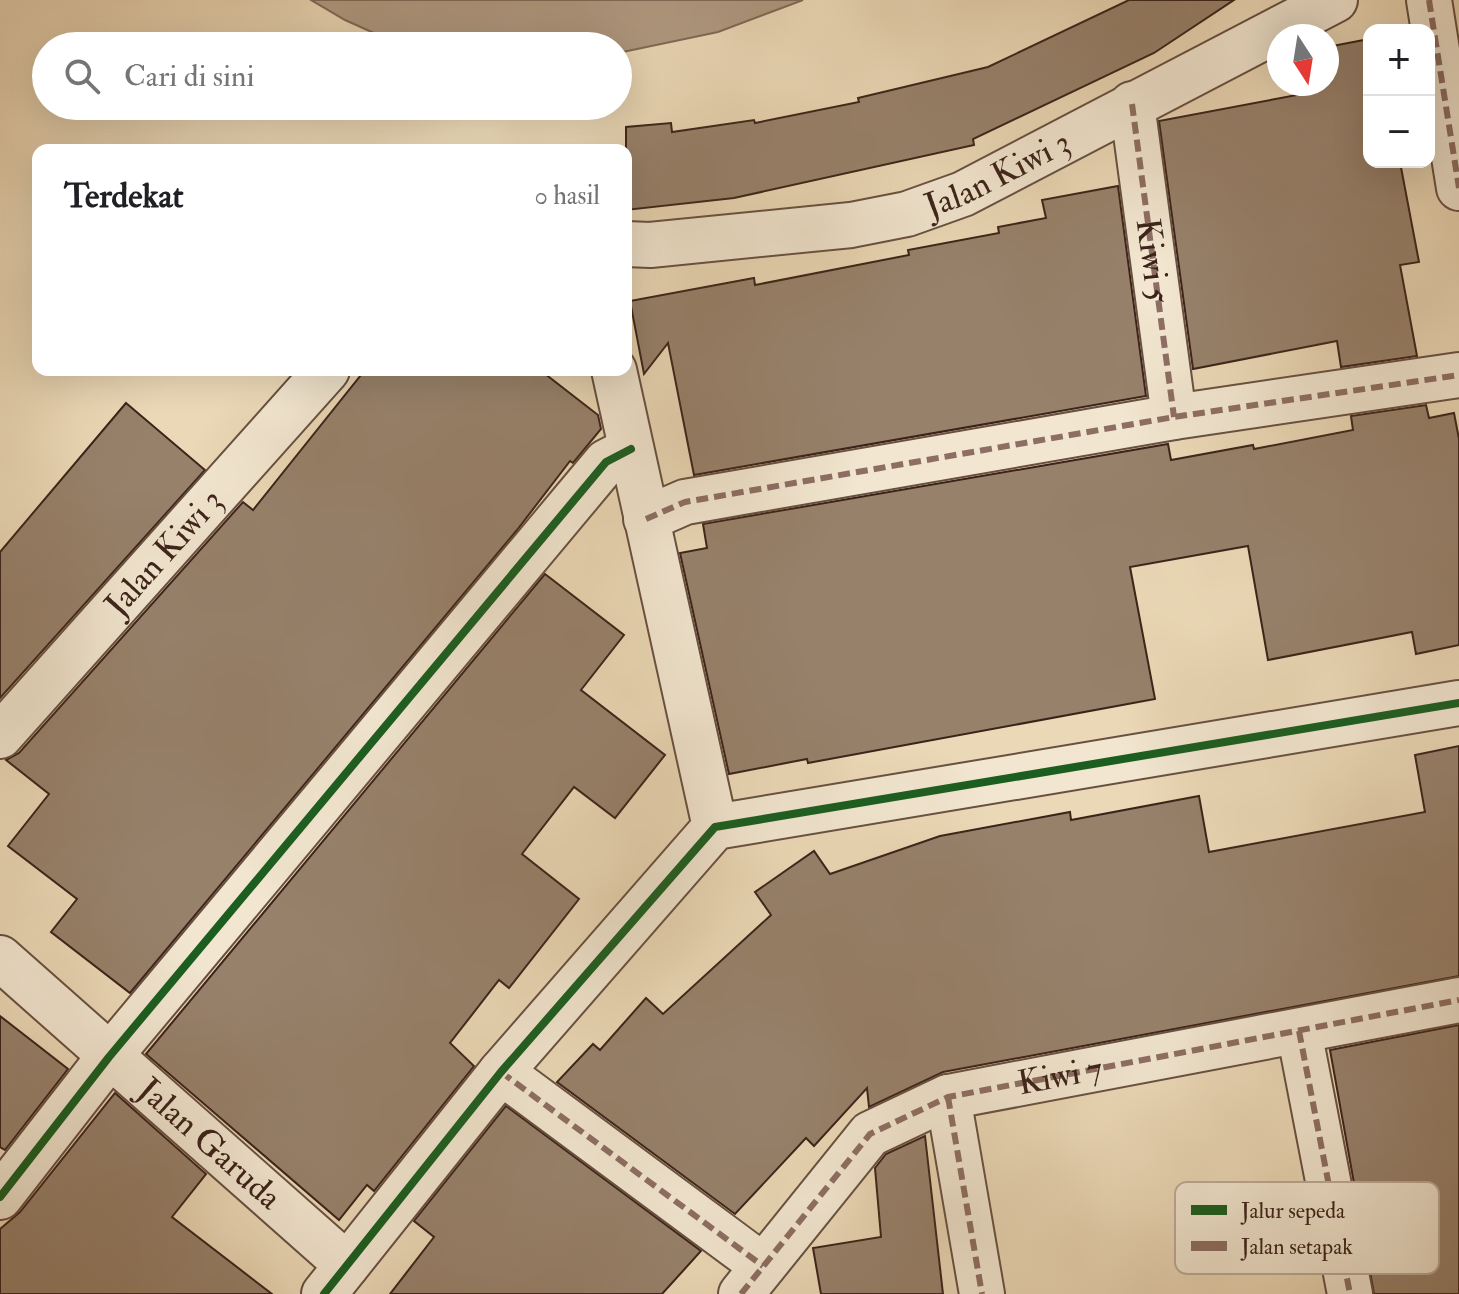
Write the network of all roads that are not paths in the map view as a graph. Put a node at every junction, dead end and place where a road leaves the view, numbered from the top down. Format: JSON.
{"nodes":[{"id":1,"x":1335,"y":0,"type":"edge"},
{"id":2,"x":1429,"y":0,"type":"edge"},
{"id":3,"x":1132,"y":104,"type":"junction"},
{"id":4,"x":1459,"y":188,"type":"edge"},
{"id":5,"x":632,"y":244,"type":"edge"},
{"id":6,"x":1459,"y":375,"type":"edge"},
{"id":7,"x":322,"y":376,"type":"edge"},
{"id":8,"x":615,"y":376,"type":"edge"},
{"id":9,"x":1174,"y":417,"type":"junction"},
{"id":10,"x":631,"y":449,"type":"junction"},
{"id":11,"x":646,"y":519,"type":"junction"},
{"id":12,"x":1459,"y":703,"type":"edge"},
{"id":13,"x":0,"y":736,"type":"edge"},
{"id":14,"x":715,"y":827,"type":"junction"},
{"id":15,"x":0,"y":958,"type":"edge"},
{"id":16,"x":1459,"y":1000,"type":"edge"},
{"id":17,"x":1299,"y":1031,"type":"junction"},
{"id":18,"x":109,"y":1057,"type":"junction"},
{"id":19,"x":501,"y":1072,"type":"junction"},
{"id":20,"x":948,"y":1097,"type":"junction"},
{"id":21,"x":1328,"y":1182,"type":"edge"},
{"id":22,"x":0,"y":1197,"type":"edge"},
{"id":23,"x":1346,"y":1274,"type":"edge"},
{"id":24,"x":335,"y":1279,"type":"edge"},
{"id":25,"x":752,"y":1280,"type":"edge"},
{"id":26,"x":982,"y":1294,"type":"edge"},
{"id":27,"x":1350,"y":1294,"type":"edge"}],
"edges":[{"from":1,"to":3,"type":"street","name":"Jalan Kiwi 3"},
{"from":2,"to":4,"type":"street"},
{"from":3,"to":5,"type":"street","name":"Jalan Kiwi 3"},
{"from":3,"to":9,"type":"street","name":"Kiwi 5"},
{"from":6,"to":9,"type":"street"},
{"from":7,"to":13,"type":"street","name":"Jalan Kiwi 3"},
{"from":8,"to":10,"type":"street"},
{"from":9,"to":11,"type":"street"},
{"from":10,"to":11,"type":"street"},
{"from":10,"to":18,"type":"street"},
{"from":11,"to":14,"type":"street"},
{"from":12,"to":14,"type":"street"},
{"from":14,"to":19,"type":"street"},
{"from":15,"to":18,"type":"street","name":"Jalan Garuda"},
{"from":16,"to":17,"type":"street","name":"Kiwi 7"},
{"from":17,"to":20,"type":"street","name":"Kiwi 7"},
{"from":17,"to":21,"type":"street"},
{"from":18,"to":22,"type":"street"},
{"from":18,"to":24,"type":"street","name":"Jalan Garuda"},
{"from":19,"to":24,"type":"street"},
{"from":19,"to":25,"type":"street"},
{"from":20,"to":25,"type":"street","name":"Kiwi 7"},
{"from":20,"to":26,"type":"street"},
{"from":23,"to":27,"type":"street"}]}
